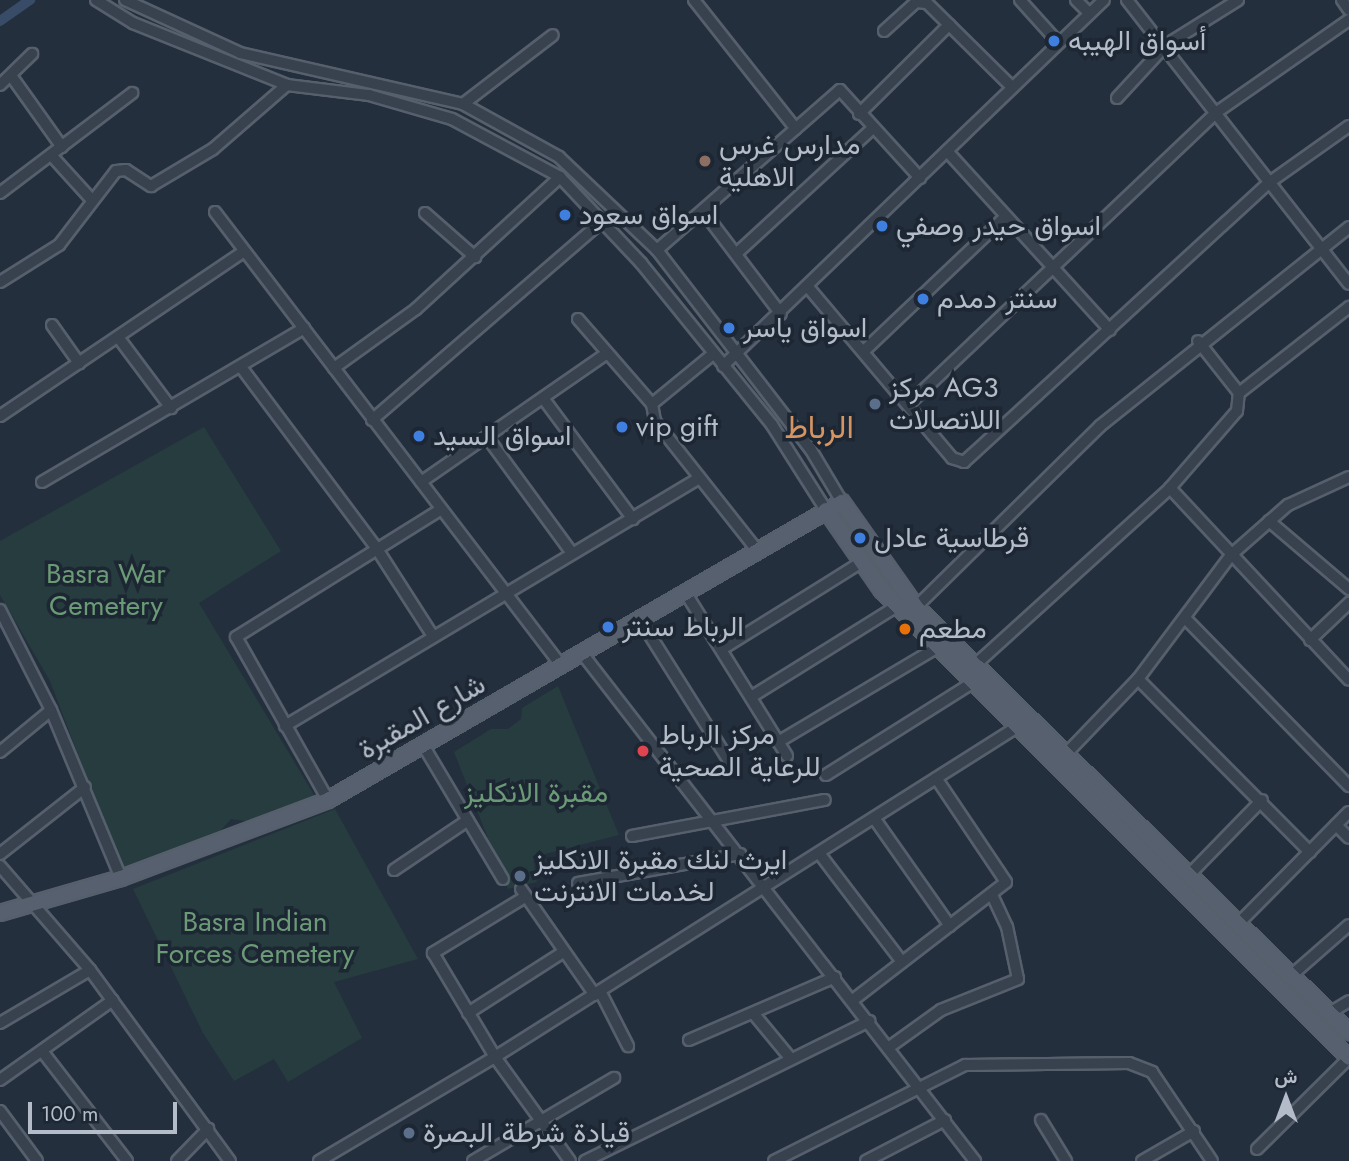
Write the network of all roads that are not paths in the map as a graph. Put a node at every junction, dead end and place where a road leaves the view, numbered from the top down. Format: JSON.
{"nodes":[{"id":1,"x":96,"y":0,"type":"edge"},
{"id":2,"x":125,"y":0,"type":"edge"},
{"id":3,"x":694,"y":0,"type":"edge"},
{"id":4,"x":1020,"y":0,"type":"edge"},
{"id":5,"x":1076,"y":0,"type":"edge"},
{"id":6,"x":1104,"y":0,"type":"edge"},
{"id":7,"x":1126,"y":0,"type":"edge"},
{"id":8,"x":1238,"y":0,"type":"edge"},
{"id":9,"x":1342,"y":0,"type":"edge"},
{"id":10,"x":915,"y":1,"type":"edge"},
{"id":11,"x":1349,"y":10,"type":"edge"},
{"id":12,"x":1089,"y":13,"type":"junction"},
{"id":13,"x":1349,"y":20,"type":"edge"},
{"id":14,"x":949,"y":25,"type":"junction"},
{"id":15,"x":884,"y":32,"type":"dead end"},
{"id":16,"x":553,"y":35,"type":"dead end"},
{"id":17,"x":1058,"y":42,"type":"junction"},
{"id":18,"x":1166,"y":46,"type":"junction"},
{"id":19,"x":240,"y":53,"type":"junction"},
{"id":20,"x":32,"y":54,"type":"dead end"},
{"id":21,"x":234,"y":67,"type":"junction"},
{"id":22,"x":12,"y":77,"type":"junction"},
{"id":23,"x":0,"y":85,"type":"edge"},
{"id":24,"x":287,"y":85,"type":"junction"},
{"id":25,"x":1012,"y":87,"type":"junction"},
{"id":26,"x":132,"y":93,"type":"dead end"},
{"id":27,"x":1117,"y":98,"type":"dead end"},
{"id":28,"x":463,"y":104,"type":"junction"},
{"id":29,"x":1217,"y":113,"type":"junction"},
{"id":30,"x":859,"y":114,"type":"junction"},
{"id":31,"x":1349,"y":126,"type":"edge"},
{"id":32,"x":873,"y":128,"type":"junction"},
{"id":33,"x":796,"y":130,"type":"junction"},
{"id":34,"x":524,"y":135,"type":"junction"},
{"id":35,"x":62,"y":147,"type":"junction"},
{"id":36,"x":513,"y":150,"type":"junction"},
{"id":37,"x":947,"y":151,"type":"junction"},
{"id":38,"x":51,"y":155,"type":"junction"},
{"id":39,"x":560,"y":177,"type":"junction"},
{"id":40,"x":920,"y":178,"type":"junction"},
{"id":41,"x":1270,"y":182,"type":"junction"},
{"id":42,"x":0,"y":193,"type":"edge"},
{"id":43,"x":90,"y":198,"type":"junction"},
{"id":44,"x":703,"y":211,"type":"junction"},
{"id":45,"x":215,"y":212,"type":"dead end"},
{"id":46,"x":425,"y":213,"type":"dead end"},
{"id":47,"x":1005,"y":217,"type":"junction"},
{"id":48,"x":604,"y":220,"type":"junction"},
{"id":49,"x":1349,"y":227,"type":"edge"},
{"id":50,"x":1321,"y":248,"type":"junction"},
{"id":51,"x":657,"y":250,"type":"junction"},
{"id":52,"x":243,"y":253,"type":"junction"},
{"id":53,"x":737,"y":253,"type":"junction"},
{"id":54,"x":475,"y":257,"type":"junction"},
{"id":55,"x":1052,"y":267,"type":"junction"},
{"id":56,"x":0,"y":282,"type":"edge"},
{"id":57,"x":1349,"y":284,"type":"edge"},
{"id":58,"x":808,"y":287,"type":"junction"},
{"id":59,"x":1349,"y":307,"type":"edge"},
{"id":60,"x":781,"y":314,"type":"junction"},
{"id":61,"x":578,"y":318,"type":"dead end"},
{"id":62,"x":52,"y":325,"type":"dead end"},
{"id":63,"x":304,"y":328,"type":"junction"},
{"id":64,"x":1110,"y":330,"type":"junction"},
{"id":65,"x":118,"y":337,"type":"junction"},
{"id":66,"x":1198,"y":341,"type":"junction"},
{"id":67,"x":865,"y":350,"type":"junction"},
{"id":68,"x":607,"y":354,"type":"junction"},
{"id":69,"x":713,"y":354,"type":"junction"},
{"id":70,"x":738,"y":354,"type":"junction"},
{"id":71,"x":79,"y":363,"type":"junction"},
{"id":72,"x":723,"y":366,"type":"junction"},
{"id":73,"x":242,"y":367,"type":"junction"},
{"id":74,"x":334,"y":368,"type":"junction"},
{"id":75,"x":1239,"y":393,"type":"junction"},
{"id":76,"x":543,"y":398,"type":"junction"},
{"id":77,"x":910,"y":403,"type":"junction"},
{"id":78,"x":652,"y":404,"type":"junction"},
{"id":79,"x":171,"y":408,"type":"junction"},
{"id":80,"x":0,"y":416,"type":"edge"},
{"id":81,"x":373,"y":420,"type":"junction"},
{"id":82,"x":487,"y":437,"type":"junction"},
{"id":83,"x":1349,"y":477,"type":"edge"},
{"id":84,"x":700,"y":478,"type":"junction"},
{"id":85,"x":42,"y":482,"type":"dead end"},
{"id":86,"x":421,"y":482,"type":"junction"},
{"id":87,"x":1170,"y":488,"type":"junction"},
{"id":88,"x":842,"y":502,"type":"junction"},
{"id":89,"x":440,"y":510,"type":"junction"},
{"id":90,"x":826,"y":510,"type":"junction"},
{"id":91,"x":634,"y":519,"type":"junction"},
{"id":92,"x":1269,"y":521,"type":"junction"},
{"id":93,"x":377,"y":549,"type":"junction"},
{"id":94,"x":756,"y":549,"type":"junction"},
{"id":95,"x":572,"y":553,"type":"junction"},
{"id":96,"x":1231,"y":555,"type":"junction"},
{"id":97,"x":860,"y":563,"type":"junction"},
{"id":98,"x":1349,"y":589,"type":"edge"},
{"id":99,"x":685,"y":592,"type":"junction"},
{"id":100,"x":503,"y":593,"type":"junction"},
{"id":101,"x":1349,"y":603,"type":"edge"},
{"id":102,"x":897,"y":606,"type":"junction"},
{"id":103,"x":916,"y":607,"type":"junction"},
{"id":104,"x":0,"y":610,"type":"edge"},
{"id":105,"x":639,"y":618,"type":"junction"},
{"id":106,"x":1185,"y":618,"type":"junction"},
{"id":107,"x":431,"y":633,"type":"junction"},
{"id":108,"x":1310,"y":640,"type":"junction"},
{"id":109,"x":940,"y":646,"type":"junction"},
{"id":110,"x":722,"y":649,"type":"junction"},
{"id":111,"x":581,"y":652,"type":"junction"},
{"id":112,"x":560,"y":664,"type":"junction"},
{"id":113,"x":975,"y":665,"type":"junction"},
{"id":114,"x":1138,"y":679,"type":"junction"},
{"id":115,"x":1349,"y":680,"type":"edge"},
{"id":116,"x":975,"y":681,"type":"junction"},
{"id":117,"x":751,"y":697,"type":"junction"},
{"id":118,"x":51,"y":709,"type":"junction"},
{"id":119,"x":285,"y":726,"type":"junction"},
{"id":120,"x":1017,"y":727,"type":"junction"},
{"id":121,"x":778,"y":742,"type":"junction"},
{"id":122,"x":423,"y":745,"type":"junction"},
{"id":123,"x":1,"y":748,"type":"edge"},
{"id":124,"x":1065,"y":755,"type":"junction"},
{"id":125,"x":787,"y":756,"type":"dead end"},
{"id":126,"x":729,"y":761,"type":"dead end"},
{"id":127,"x":827,"y":775,"type":"dead end"},
{"id":128,"x":936,"y":778,"type":"junction"},
{"id":129,"x":1349,"y":786,"type":"edge"},
{"id":130,"x":85,"y":787,"type":"junction"},
{"id":131,"x":328,"y":800,"type":"junction"},
{"id":132,"x":825,"y":800,"type":"dead end"},
{"id":133,"x":1262,"y":800,"type":"junction"},
{"id":134,"x":1349,"y":811,"type":"edge"},
{"id":135,"x":874,"y":818,"type":"junction"},
{"id":136,"x":468,"y":820,"type":"junction"},
{"id":137,"x":715,"y":822,"type":"junction"},
{"id":138,"x":1125,"y":822,"type":"junction"},
{"id":139,"x":1336,"y":825,"type":"junction"},
{"id":140,"x":632,"y":836,"type":"dead end"},
{"id":141,"x":1349,"y":838,"type":"edge"},
{"id":142,"x":1310,"y":852,"type":"junction"},
{"id":143,"x":819,"y":853,"type":"junction"},
{"id":144,"x":0,"y":854,"type":"edge"},
{"id":145,"x":740,"y":854,"type":"junction"},
{"id":146,"x":0,"y":866,"type":"edge"},
{"id":147,"x":394,"y":870,"type":"dead end"},
{"id":148,"x":1190,"y":874,"type":"junction"},
{"id":149,"x":121,"y":878,"type":"junction"},
{"id":150,"x":503,"y":879,"type":"dead end"},
{"id":151,"x":578,"y":884,"type":"dead end"},
{"id":152,"x":765,"y":887,"type":"junction"},
{"id":153,"x":992,"y":895,"type":"junction"},
{"id":154,"x":36,"y":903,"type":"junction"},
{"id":155,"x":0,"y":913,"type":"edge"},
{"id":156,"x":1239,"y":923,"type":"junction"},
{"id":157,"x":1349,"y":925,"type":"edge"},
{"id":158,"x":950,"y":926,"type":"junction"},
{"id":159,"x":562,"y":953,"type":"junction"},
{"id":160,"x":902,"y":962,"type":"junction"},
{"id":161,"x":90,"y":970,"type":"junction"},
{"id":162,"x":1293,"y":974,"type":"junction"},
{"id":163,"x":835,"y":977,"type":"junction"},
{"id":164,"x":597,"y":993,"type":"junction"},
{"id":165,"x":113,"y":1000,"type":"junction"},
{"id":166,"x":853,"y":1000,"type":"junction"},
{"id":167,"x":1349,"y":1001,"type":"edge"},
{"id":168,"x":1331,"y":1012,"type":"junction"},
{"id":169,"x":468,"y":1013,"type":"junction"},
{"id":170,"x":754,"y":1013,"type":"junction"},
{"id":171,"x":869,"y":1021,"type":"junction"},
{"id":172,"x":0,"y":1023,"type":"edge"},
{"id":173,"x":1349,"y":1032,"type":"edge"},
{"id":174,"x":689,"y":1040,"type":"dead end"},
{"id":175,"x":628,"y":1046,"type":"dead end"},
{"id":176,"x":888,"y":1048,"type":"junction"},
{"id":177,"x":42,"y":1051,"type":"junction"},
{"id":178,"x":495,"y":1057,"type":"junction"},
{"id":179,"x":1349,"y":1058,"type":"edge"},
{"id":180,"x":791,"y":1059,"type":"junction"},
{"id":181,"x":614,"y":1078,"type":"dead end"},
{"id":182,"x":0,"y":1080,"type":"edge"},
{"id":183,"x":918,"y":1089,"type":"junction"},
{"id":184,"x":0,"y":1111,"type":"edge"},
{"id":185,"x":945,"y":1120,"type":"junction"},
{"id":186,"x":1041,"y":1120,"type":"dead end"},
{"id":187,"x":542,"y":1121,"type":"junction"},
{"id":188,"x":208,"y":1129,"type":"junction"},
{"id":189,"x":1194,"y":1131,"type":"junction"},
{"id":190,"x":1257,"y":1149,"type":"dead end"},
{"id":191,"x":1060,"y":1159,"type":"edge"},
{"id":192,"x":37,"y":1161,"type":"edge"},
{"id":193,"x":127,"y":1161,"type":"edge"},
{"id":194,"x":177,"y":1161,"type":"edge"},
{"id":195,"x":230,"y":1161,"type":"edge"},
{"id":196,"x":318,"y":1161,"type":"edge"},
{"id":197,"x":473,"y":1161,"type":"edge"},
{"id":198,"x":570,"y":1161,"type":"edge"},
{"id":199,"x":585,"y":1161,"type":"edge"},
{"id":200,"x":774,"y":1161,"type":"edge"},
{"id":201,"x":866,"y":1161,"type":"edge"},
{"id":202,"x":975,"y":1161,"type":"edge"},
{"id":203,"x":1142,"y":1161,"type":"edge"},
{"id":204,"x":1212,"y":1161,"type":"edge"}],
"edges":[{"from":1,"to":21,"type":"street"},
{"from":2,"to":19,"type":"street"},
{"from":3,"to":33,"type":"street"},
{"from":4,"to":17,"type":"street"},
{"from":5,"to":12,"type":"street"},
{"from":6,"to":12,"type":"street"},
{"from":7,"to":18,"type":"street"},
{"from":8,"to":18,"type":"street"},
{"from":9,"to":11,"type":"street"},
{"from":10,"to":14,"type":"street"},
{"from":10,"to":15,"type":"street"},
{"from":12,"to":17,"type":"street"},
{"from":13,"to":29,"type":"street"},
{"from":14,"to":25,"type":"street"},
{"from":14,"to":30,"type":"street"},
{"from":16,"to":28,"type":"street"},
{"from":17,"to":25,"type":"street"},
{"from":18,"to":27,"type":"street"},
{"from":18,"to":29,"type":"street"},
{"from":19,"to":21,"type":"street"},
{"from":19,"to":28,"type":"street"},
{"from":20,"to":22,"type":"street"},
{"from":21,"to":24,"type":"street"},
{"from":22,"to":23,"type":"street"},
{"from":22,"to":35,"type":"street"},
{"from":24,"to":36,"type":"street"},
{"from":24,"to":43,"type":"street"},
{"from":25,"to":37,"type":"street"},
{"from":26,"to":35,"type":"street"},
{"from":28,"to":34,"type":"street"},
{"from":29,"to":41,"type":"street"},
{"from":29,"to":55,"type":"street"},
{"from":30,"to":32,"type":"street"},
{"from":30,"to":33,"type":"street"},
{"from":31,"to":41,"type":"street"},
{"from":32,"to":40,"type":"street"},
{"from":32,"to":53,"type":"street"},
{"from":33,"to":44,"type":"street"},
{"from":34,"to":36,"type":"street"},
{"from":34,"to":51,"type":"street"},
{"from":35,"to":38,"type":"street"},
{"from":36,"to":39,"type":"street"},
{"from":37,"to":40,"type":"street"},
{"from":37,"to":47,"type":"street"},
{"from":38,"to":42,"type":"street"},
{"from":38,"to":43,"type":"street"},
{"from":39,"to":48,"type":"street"},
{"from":39,"to":54,"type":"street"},
{"from":40,"to":58,"type":"street"},
{"from":41,"to":50,"type":"street"},
{"from":41,"to":64,"type":"street"},
{"from":43,"to":56,"type":"street"},
{"from":44,"to":51,"type":"street"},
{"from":44,"to":53,"type":"street"},
{"from":45,"to":52,"type":"street"},
{"from":46,"to":54,"type":"street"},
{"from":47,"to":55,"type":"street"},
{"from":47,"to":67,"type":"street"},
{"from":48,"to":69,"type":"street"},
{"from":48,"to":81,"type":"street"},
{"from":49,"to":50,"type":"street"},
{"from":50,"to":57,"type":"street"},
{"from":50,"to":66,"type":"street"},
{"from":51,"to":70,"type":"street"},
{"from":52,"to":63,"type":"street"},
{"from":52,"to":65,"type":"street"},
{"from":53,"to":60,"type":"street"},
{"from":54,"to":74,"type":"street"},
{"from":55,"to":64,"type":"street"},
{"from":55,"to":77,"type":"street"},
{"from":58,"to":60,"type":"street"},
{"from":58,"to":67,"type":"street"},
{"from":59,"to":75,"type":"street"},
{"from":60,"to":70,"type":"street"},
{"from":61,"to":68,"type":"street"},
{"from":62,"to":71,"type":"street"},
{"from":63,"to":73,"type":"street"},
{"from":63,"to":74,"type":"street"},
{"from":64,"to":77,"type":"street"},
{"from":65,"to":71,"type":"street"},
{"from":65,"to":79,"type":"street"},
{"from":66,"to":75,"type":"street"},
{"from":66,"to":103,"type":"street"},
{"from":67,"to":77,"type":"street"},
{"from":68,"to":76,"type":"street"},
{"from":68,"to":78,"type":"street"},
{"from":69,"to":72,"type":"street"},
{"from":69,"to":78,"type":"street"},
{"from":70,"to":72,"type":"street"},
{"from":70,"to":88,"type":"street"},
{"from":71,"to":80,"type":"street"},
{"from":72,"to":90,"type":"street"},
{"from":73,"to":79,"type":"street"},
{"from":73,"to":93,"type":"street"},
{"from":74,"to":81,"type":"street"},
{"from":75,"to":87,"type":"street"},
{"from":76,"to":82,"type":"street"},
{"from":76,"to":91,"type":"street"},
{"from":78,"to":84,"type":"street"},
{"from":79,"to":85,"type":"street"},
{"from":81,"to":86,"type":"street"},
{"from":82,"to":86,"type":"street"},
{"from":82,"to":95,"type":"street"},
{"from":83,"to":92,"type":"street"},
{"from":84,"to":91,"type":"street"},
{"from":84,"to":94,"type":"street"},
{"from":86,"to":89,"type":"street"},
{"from":87,"to":96,"type":"street"},
{"from":87,"to":113,"type":"street"},
{"from":88,"to":90,"type":"main road","name":"شارع المقبرة"},
{"from":88,"to":103,"type":"main road"},
{"from":89,"to":93,"type":"street"},
{"from":89,"to":100,"type":"street"},
{"from":90,"to":94,"type":"main road","name":"شارع المقبرة"},
{"from":90,"to":97,"type":"main road"},
{"from":91,"to":95,"type":"street"},
{"from":92,"to":96,"type":"street"},
{"from":92,"to":98,"type":"street"},
{"from":93,"to":107,"type":"street"},
{"from":93,"to":119,"type":"street"},
{"from":94,"to":99,"type":"main road","name":"شارع المقبرة"},
{"from":95,"to":100,"type":"street"},
{"from":96,"to":106,"type":"street"},
{"from":96,"to":108,"type":"street"},
{"from":97,"to":102,"type":"main road"},
{"from":97,"to":110,"type":"street"},
{"from":99,"to":105,"type":"main road","name":"شارع المقبرة"},
{"from":99,"to":110,"type":"street"},
{"from":100,"to":107,"type":"street"},
{"from":100,"to":112,"type":"street"},
{"from":101,"to":108,"type":"street"},
{"from":102,"to":109,"type":"main road"},
{"from":102,"to":117,"type":"street"},
{"from":103,"to":113,"type":"main road"},
{"from":104,"to":118,"type":"street"},
{"from":105,"to":111,"type":"main road","name":"شارع المقبرة"},
{"from":105,"to":126,"type":"street"},
{"from":106,"to":114,"type":"street"},
{"from":106,"to":129,"type":"street"},
{"from":107,"to":119,"type":"street"},
{"from":108,"to":115,"type":"street"},
{"from":109,"to":116,"type":"main road"},
{"from":109,"to":121,"type":"street"},
{"from":110,"to":117,"type":"street"},
{"from":111,"to":112,"type":"main road","name":"شارع المقبرة"},
{"from":111,"to":137,"type":"street"},
{"from":112,"to":122,"type":"main road","name":"شارع المقبرة"},
{"from":113,"to":124,"type":"main road"},
{"from":114,"to":124,"type":"street"},
{"from":114,"to":133,"type":"street"},
{"from":116,"to":120,"type":"main road"},
{"from":116,"to":127,"type":"street"},
{"from":117,"to":121,"type":"street"},
{"from":118,"to":123,"type":"street"},
{"from":118,"to":130,"type":"street"},
{"from":119,"to":131,"type":"street"},
{"from":120,"to":128,"type":"street"},
{"from":120,"to":138,"type":"main road"},
{"from":121,"to":125,"type":"street"},
{"from":122,"to":131,"type":"main road","name":"شارع المقبرة"},
{"from":122,"to":136,"type":"street"},
{"from":124,"to":138,"type":"main road"},
{"from":128,"to":135,"type":"street"},
{"from":128,"to":153,"type":"street"},
{"from":130,"to":144,"type":"street"},
{"from":130,"to":149,"type":"street"},
{"from":131,"to":149,"type":"main road","name":"شارع المقبرة"},
{"from":132,"to":137,"type":"street"},
{"from":133,"to":142,"type":"street"},
{"from":133,"to":148,"type":"street"},
{"from":134,"to":139,"type":"street"},
{"from":135,"to":143,"type":"street"},
{"from":135,"to":158,"type":"street"},
{"from":136,"to":147,"type":"street"},
{"from":136,"to":150,"type":"street"},
{"from":137,"to":140,"type":"street"},
{"from":137,"to":145,"type":"street"},
{"from":138,"to":148,"type":"main road"},
{"from":138,"to":179,"type":"main road"},
{"from":139,"to":141,"type":"street"},
{"from":139,"to":142,"type":"street"},
{"from":142,"to":156,"type":"street"},
{"from":143,"to":152,"type":"street"},
{"from":143,"to":160,"type":"street"},
{"from":145,"to":151,"type":"street"},
{"from":145,"to":152,"type":"street"},
{"from":146,"to":154,"type":"street"},
{"from":148,"to":156,"type":"main road"},
{"from":149,"to":154,"type":"main road","name":"شارع المقبرة"},
{"from":152,"to":163,"type":"street"},
{"from":152,"to":164,"type":"street"},
{"from":153,"to":158,"type":"street"},
{"from":153,"to":176,"type":"street"},
{"from":154,"to":155,"type":"main road","name":"شارع المقبرة"},
{"from":154,"to":161,"type":"street"},
{"from":156,"to":162,"type":"main road"},
{"from":157,"to":162,"type":"street"},
{"from":158,"to":160,"type":"street"},
{"from":159,"to":164,"type":"street"},
{"from":159,"to":169,"type":"street"},
{"from":159,"to":169,"type":"street"},
{"from":160,"to":166,"type":"street"},
{"from":161,"to":165,"type":"street"},
{"from":161,"to":172,"type":"street"},
{"from":162,"to":168,"type":"main road"},
{"from":163,"to":166,"type":"street"},
{"from":163,"to":170,"type":"street"},
{"from":164,"to":175,"type":"street"},
{"from":164,"to":178,"type":"street"},
{"from":165,"to":177,"type":"street"},
{"from":165,"to":188,"type":"street"},
{"from":166,"to":171,"type":"street"},
{"from":167,"to":168,"type":"street"},
{"from":168,"to":173,"type":"main road"},
{"from":169,"to":178,"type":"street"},
{"from":170,"to":174,"type":"street"},
{"from":170,"to":180,"type":"street"},
{"from":171,"to":176,"type":"street"},
{"from":171,"to":180,"type":"street"},
{"from":176,"to":183,"type":"street"},
{"from":177,"to":182,"type":"street"},
{"from":177,"to":193,"type":"street"},
{"from":178,"to":187,"type":"street"},
{"from":178,"to":196,"type":"street"},
{"from":179,"to":190,"type":"street"},
{"from":180,"to":199,"type":"street"},
{"from":181,"to":187,"type":"street"},
{"from":183,"to":185,"type":"street"},
{"from":183,"to":189,"type":"street"},
{"from":183,"to":200,"type":"street"},
{"from":184,"to":192,"type":"street"},
{"from":185,"to":201,"type":"street"},
{"from":185,"to":202,"type":"street"},
{"from":186,"to":191,"type":"street"},
{"from":187,"to":197,"type":"street"},
{"from":187,"to":198,"type":"street"},
{"from":188,"to":194,"type":"street"},
{"from":188,"to":195,"type":"street"},
{"from":189,"to":203,"type":"street"},
{"from":189,"to":204,"type":"street"}]}
